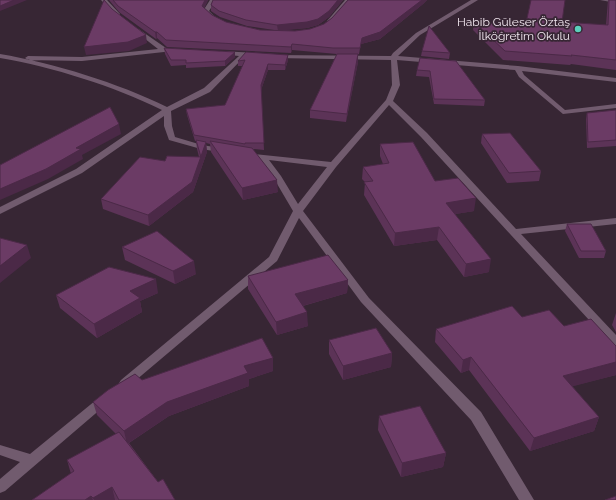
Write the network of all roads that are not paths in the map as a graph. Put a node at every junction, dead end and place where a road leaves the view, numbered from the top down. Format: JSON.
{"nodes":[{"id":1,"x":104,"y":0,"type":"edge"},
{"id":2,"x":213,"y":0,"type":"edge"},
{"id":3,"x":348,"y":0,"type":"edge"},
{"id":4,"x":475,"y":0,"type":"edge"},
{"id":5,"x":603,"y":0,"type":"edge"},
{"id":6,"x":616,"y":1,"type":"edge"},
{"id":7,"x":122,"y":18,"type":"edge"},
{"id":8,"x":221,"y":23,"type":"edge"},
{"id":9,"x":322,"y":27,"type":"edge"},
{"id":10,"x":134,"y":28,"type":"edge"},
{"id":11,"x":164,"y":50,"type":"junction"},
{"id":12,"x":184,"y":51,"type":"edge"},
{"id":13,"x":212,"y":52,"type":"edge"},
{"id":14,"x":244,"y":54,"type":"junction"},
{"id":15,"x":0,"y":56,"type":"edge"},
{"id":16,"x":12,"y":58,"type":"junction"},
{"id":17,"x":394,"y":58,"type":"junction"},
{"id":18,"x":0,"y":62,"type":"edge"},
{"id":19,"x":518,"y":68,"type":"junction"},
{"id":20,"x":616,"y":80,"type":"edge"},
{"id":21,"x":389,"y":101,"type":"junction"},
{"id":22,"x":616,"y":106,"type":"edge"},
{"id":23,"x":167,"y":110,"type":"junction"},
{"id":24,"x":262,"y":158,"type":"junction"},
{"id":25,"x":333,"y":164,"type":"junction"},
{"id":26,"x":0,"y":210,"type":"edge"},
{"id":27,"x":298,"y":211,"type":"junction"},
{"id":28,"x":616,"y":221,"type":"edge"},
{"id":29,"x":514,"y":232,"type":"junction"},
{"id":30,"x":616,"y":342,"type":"edge"},
{"id":31,"x":0,"y":450,"type":"edge"},
{"id":32,"x":32,"y":460,"type":"junction"},
{"id":33,"x":0,"y":487,"type":"edge"},
{"id":34,"x":527,"y":500,"type":"edge"}],
"edges":[{"from":1,"to":7,"type":"street"},
{"from":2,"to":8,"type":"street"},
{"from":3,"to":9,"type":"street"},
{"from":4,"to":17,"type":"street"},
{"from":5,"to":6,"type":"street"},
{"from":10,"to":11,"type":"street"},
{"from":11,"to":12,"type":"street"},
{"from":11,"to":16,"type":"street"},
{"from":13,"to":14,"type":"street"},
{"from":14,"to":17,"type":"street"},
{"from":14,"to":23,"type":"street"},
{"from":15,"to":16,"type":"street"},
{"from":16,"to":18,"type":"street"},
{"from":16,"to":23,"type":"street"},
{"from":17,"to":19,"type":"street"},
{"from":17,"to":21,"type":"street"},
{"from":19,"to":20,"type":"street"},
{"from":19,"to":22,"type":"street"},
{"from":21,"to":25,"type":"street"},
{"from":21,"to":29,"type":"street"},
{"from":23,"to":24,"type":"street"},
{"from":23,"to":26,"type":"street"},
{"from":24,"to":25,"type":"street"},
{"from":24,"to":27,"type":"street"},
{"from":25,"to":27,"type":"street"},
{"from":27,"to":32,"type":"street"},
{"from":27,"to":34,"type":"street"},
{"from":28,"to":29,"type":"street"},
{"from":29,"to":30,"type":"street"},
{"from":31,"to":32,"type":"street"},
{"from":32,"to":33,"type":"street"}]}
